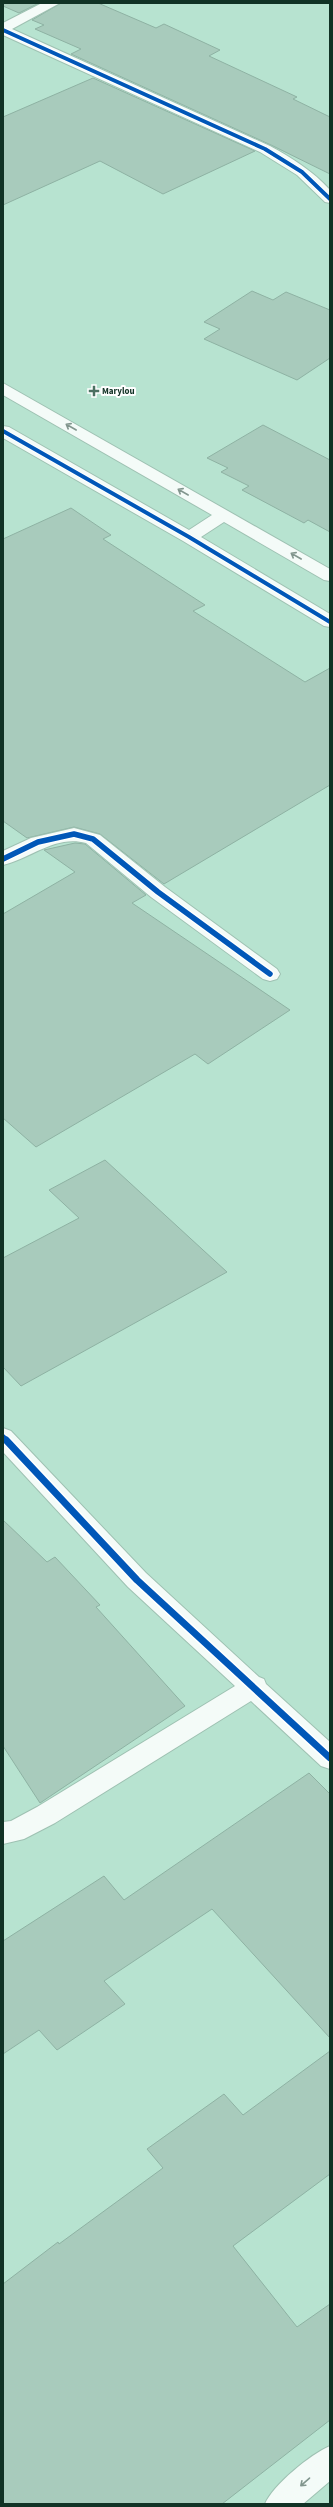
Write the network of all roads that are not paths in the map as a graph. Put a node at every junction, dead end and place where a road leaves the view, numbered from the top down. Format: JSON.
{"nodes":[{"id":1,"x":53,"y":3,"type":"edge"},
{"id":2,"x":3,"y":29,"type":"edge"},
{"id":3,"x":330,"y":199,"type":"edge"},
{"id":4,"x":3,"y":388,"type":"edge"},
{"id":5,"x":3,"y":431,"type":"edge"},
{"id":6,"x":224,"y":515,"type":"junction"},
{"id":7,"x":189,"y":537,"type":"junction"},
{"id":8,"x":330,"y":576,"type":"edge"},
{"id":9,"x":330,"y":622,"type":"edge"},
{"id":10,"x":3,"y":859,"type":"edge"},
{"id":11,"x":270,"y":974,"type":"dead end"},
{"id":12,"x":3,"y":1437,"type":"edge"},
{"id":13,"x":255,"y":1686,"type":"junction"},
{"id":14,"x":330,"y":1758,"type":"edge"},
{"id":15,"x":3,"y":1833,"type":"edge"},
{"id":16,"x":330,"y":2460,"type":"edge"},
{"id":17,"x":280,"y":2504,"type":"edge"}],
"edges":[{"from":1,"to":2,"type":"street"},
{"from":2,"to":3,"type":"street"},
{"from":6,"to":4,"type":"street","one_way":true},
{"from":5,"to":7,"type":"street"},
{"from":6,"to":7,"type":"street"},
{"from":8,"to":6,"type":"street","one_way":true},
{"from":7,"to":9,"type":"street"},
{"from":10,"to":11,"type":"street"},
{"from":12,"to":13,"type":"street"},
{"from":13,"to":14,"type":"street"},
{"from":13,"to":15,"type":"street"},
{"from":16,"to":17,"type":"street","one_way":true}]}
